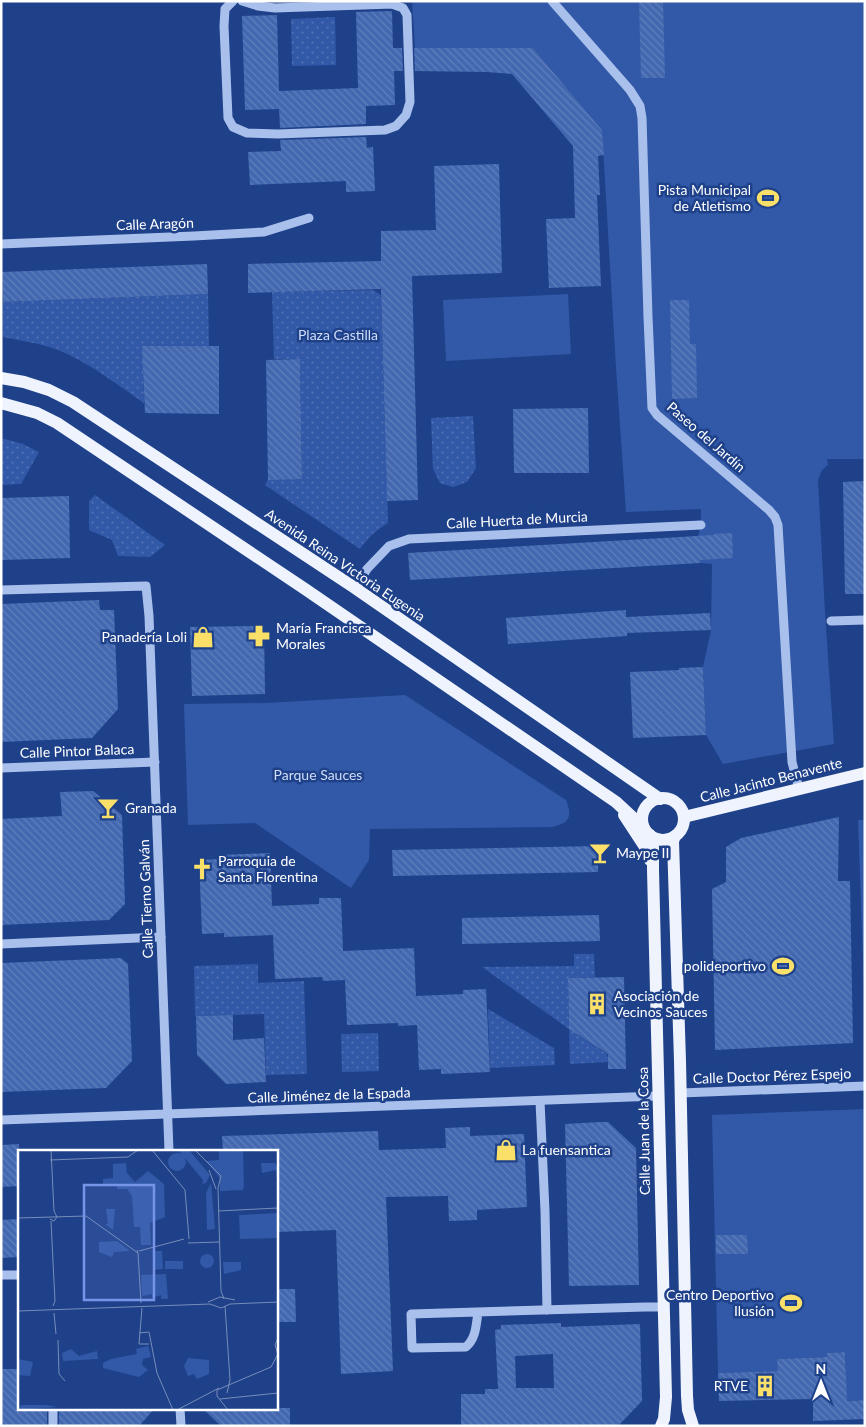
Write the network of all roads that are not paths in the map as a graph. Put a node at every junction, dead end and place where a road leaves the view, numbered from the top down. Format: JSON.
{"nodes":[{"id":1,"x":233,"y":1,"type":"edge"},
{"id":2,"x":242,"y":1,"type":"edge"},
{"id":3,"x":552,"y":1,"type":"edge"},
{"id":4,"x":309,"y":218,"type":"dead end"},
{"id":5,"x":1,"y":244,"type":"edge"},
{"id":6,"x":1,"y":378,"type":"edge"},
{"id":7,"x":1,"y":403,"type":"edge"},
{"id":8,"x":701,"y":525,"type":"dead end"},
{"id":9,"x":354,"y":588,"type":"junction"},
{"id":10,"x":1,"y":590,"type":"edge"},
{"id":11,"x":865,"y":620,"type":"edge"},
{"id":12,"x":831,"y":621,"type":"dead end"},
{"id":13,"x":155,"y":762,"type":"junction"},
{"id":14,"x":1,"y":768,"type":"edge"},
{"id":15,"x":865,"y":773,"type":"edge"},
{"id":16,"x":799,"y":789,"type":"junction"},
{"id":17,"x":660,"y":799,"type":"junction"},
{"id":18,"x":616,"y":802,"type":"junction"},
{"id":19,"x":684,"y":816,"type":"junction"},
{"id":20,"x":647,"y":831,"type":"junction"},
{"id":21,"x":675,"y":836,"type":"junction"},
{"id":22,"x":653,"y":870,"type":"junction"},
{"id":23,"x":161,"y":937,"type":"junction"},
{"id":24,"x":1,"y":944,"type":"edge"},
{"id":25,"x":865,"y":1086,"type":"edge"},
{"id":26,"x":680,"y":1093,"type":"junction"},
{"id":27,"x":658,"y":1096,"type":"junction"},
{"id":28,"x":540,"y":1101,"type":"junction"},
{"id":29,"x":168,"y":1114,"type":"junction"},
{"id":30,"x":1,"y":1120,"type":"edge"},
{"id":31,"x":169,"y":1150,"type":"edge"},
{"id":32,"x":18,"y":1275,"type":"edge"},
{"id":33,"x":1,"y":1276,"type":"edge"},
{"id":34,"x":663,"y":1307,"type":"junction"},
{"id":35,"x":547,"y":1310,"type":"junction"},
{"id":36,"x":478,"y":1312,"type":"junction"},
{"id":37,"x":53,"y":1410,"type":"edge"},
{"id":38,"x":180,"y":1410,"type":"edge"},
{"id":39,"x":53,"y":1426,"type":"edge"},
{"id":40,"x":181,"y":1426,"type":"edge"},
{"id":41,"x":661,"y":1426,"type":"edge"},
{"id":42,"x":693,"y":1426,"type":"edge"}],
"edges":[{"from":1,"to":2,"type":"street"},
{"from":3,"to":16,"type":"street","name":"Paseo del Jardín"},
{"from":4,"to":5,"type":"street","name":"Calle Aragón"},
{"from":6,"to":9,"type":"main road","name":"Avenida Reina Victoria Eugenia"},
{"from":7,"to":18,"type":"main road"},
{"from":8,"to":9,"type":"street","name":"Calle Huerta de Murcia"},
{"from":9,"to":17,"type":"main road","name":"Avenida Reina Victoria Eugenia"},
{"from":10,"to":13,"type":"street","name":"Calle Tierno Galván"},
{"from":11,"to":12,"type":"street"},
{"from":13,"to":14,"type":"street","name":"Calle Pintor Balaca"},
{"from":13,"to":23,"type":"street","name":"Calle Tierno Galván"},
{"from":15,"to":16,"type":"main road","name":"Calle Jacinto Benavente"},
{"from":16,"to":19,"type":"main road","name":"Calle Jacinto Benavente"},
{"from":17,"to":19,"type":"main road"},
{"from":17,"to":20,"type":"main road"},
{"from":18,"to":20,"type":"main road"},
{"from":18,"to":22,"type":"main road"},
{"from":19,"to":21,"type":"main road"},
{"from":20,"to":21,"type":"main road"},
{"from":20,"to":22,"type":"main road","name":"Calle Juan de la Cosa"},
{"from":21,"to":26,"type":"main road"},
{"from":22,"to":27,"type":"main road","name":"Calle Juan de la Cosa"},
{"from":23,"to":24,"type":"street"},
{"from":23,"to":29,"type":"street","name":"Calle Tierno Galván"},
{"from":25,"to":26,"type":"street","name":"Calle Doctor Pérez Espejo"},
{"from":26,"to":42,"type":"main road"},
{"from":27,"to":28,"type":"street","name":"Calle Jiménez de la Espada"},
{"from":27,"to":34,"type":"main road","name":"Calle Juan de la Cosa"},
{"from":28,"to":29,"type":"street","name":"Calle Jiménez de la Espada"},
{"from":28,"to":35,"type":"street"},
{"from":29,"to":30,"type":"street","name":"Calle Jiménez de la Espada"},
{"from":29,"to":31,"type":"street","name":"Calle Tierno Galván"},
{"from":32,"to":33,"type":"street"},
{"from":34,"to":35,"type":"street"},
{"from":34,"to":41,"type":"main road","name":"Calle Juan de la Cosa"},
{"from":35,"to":36,"type":"street"},
{"from":36,"to":36,"type":"street"},
{"from":37,"to":39,"type":"street"},
{"from":38,"to":40,"type":"street"}]}
